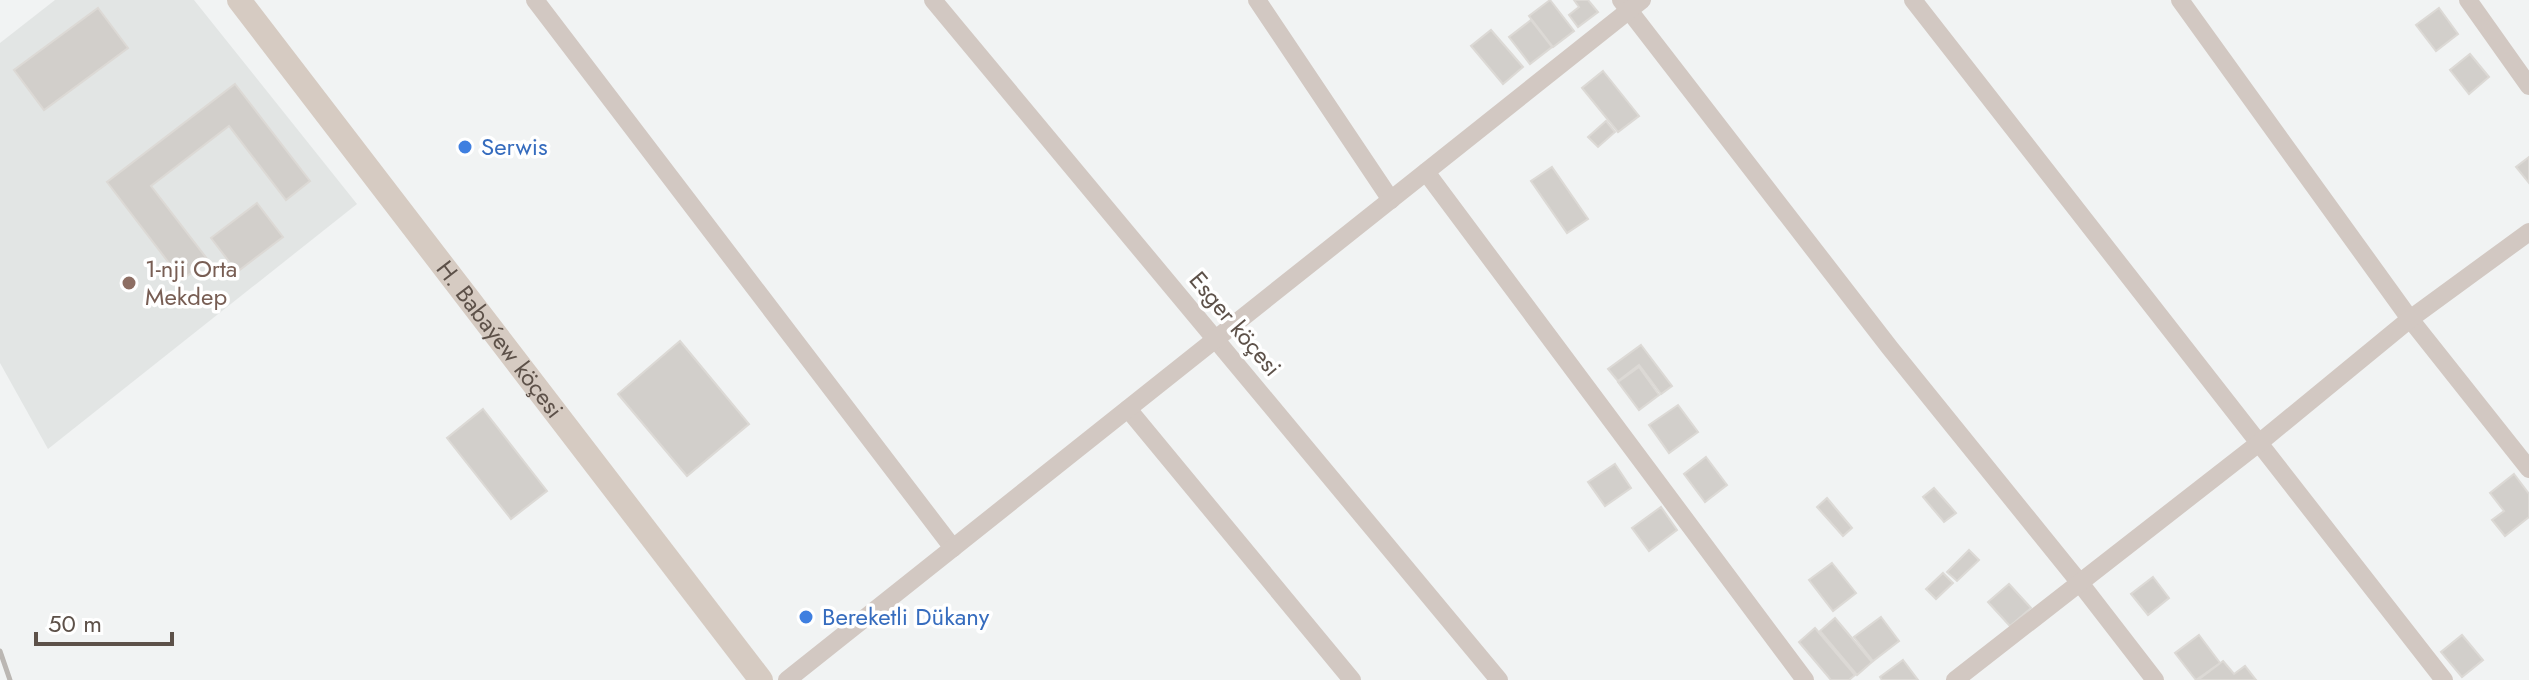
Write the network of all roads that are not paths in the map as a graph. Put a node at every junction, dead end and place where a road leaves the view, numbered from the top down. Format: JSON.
{"nodes":[{"id":1,"x":239,"y":0,"type":"edge"},
{"id":2,"x":535,"y":0,"type":"edge"},
{"id":3,"x":933,"y":0,"type":"edge"},
{"id":4,"x":1257,"y":0,"type":"edge"},
{"id":5,"x":1913,"y":0,"type":"edge"},
{"id":6,"x":2180,"y":0,"type":"edge"},
{"id":7,"x":2468,"y":0,"type":"edge"},
{"id":8,"x":1630,"y":3,"type":"edge"},
{"id":9,"x":2529,"y":86,"type":"edge"},
{"id":10,"x":1426,"y":172,"type":"junction"},
{"id":11,"x":1391,"y":200,"type":"junction"},
{"id":12,"x":2529,"y":232,"type":"edge"},
{"id":13,"x":2410,"y":319,"type":"junction"},
{"id":14,"x":1216,"y":339,"type":"junction"},
{"id":15,"x":1128,"y":409,"type":"junction"},
{"id":16,"x":2259,"y":443,"type":"junction"},
{"id":17,"x":2529,"y":469,"type":"edge"},
{"id":18,"x":953,"y":548,"type":"junction"},
{"id":19,"x":2080,"y":583,"type":"junction"},
{"id":20,"x":761,"y":680,"type":"edge"},
{"id":21,"x":787,"y":680,"type":"edge"},
{"id":22,"x":1352,"y":680,"type":"edge"},
{"id":23,"x":1499,"y":680,"type":"edge"},
{"id":24,"x":1805,"y":680,"type":"edge"},
{"id":25,"x":1955,"y":680,"type":"edge"},
{"id":26,"x":2155,"y":680,"type":"edge"},
{"id":27,"x":2444,"y":680,"type":"edge"}],
"edges":[{"from":1,"to":20,"type":"street","name":"H. Babaýew köçesi"},
{"from":2,"to":18,"type":"street"},
{"from":3,"to":14,"type":"street","name":"Esger köçesi"},
{"from":4,"to":11,"type":"street"},
{"from":5,"to":16,"type":"street"},
{"from":6,"to":13,"type":"street"},
{"from":7,"to":9,"type":"street"},
{"from":8,"to":10,"type":"street"},
{"from":8,"to":19,"type":"street"},
{"from":10,"to":11,"type":"street"},
{"from":10,"to":24,"type":"street"},
{"from":11,"to":14,"type":"street"},
{"from":12,"to":13,"type":"street"},
{"from":13,"to":16,"type":"street"},
{"from":13,"to":17,"type":"street"},
{"from":14,"to":15,"type":"street"},
{"from":14,"to":23,"type":"street","name":"Esger köçesi"},
{"from":15,"to":18,"type":"street"},
{"from":15,"to":22,"type":"street"},
{"from":16,"to":19,"type":"street"},
{"from":16,"to":27,"type":"street"},
{"from":18,"to":21,"type":"street"},
{"from":19,"to":25,"type":"street"},
{"from":19,"to":26,"type":"street"}]}
